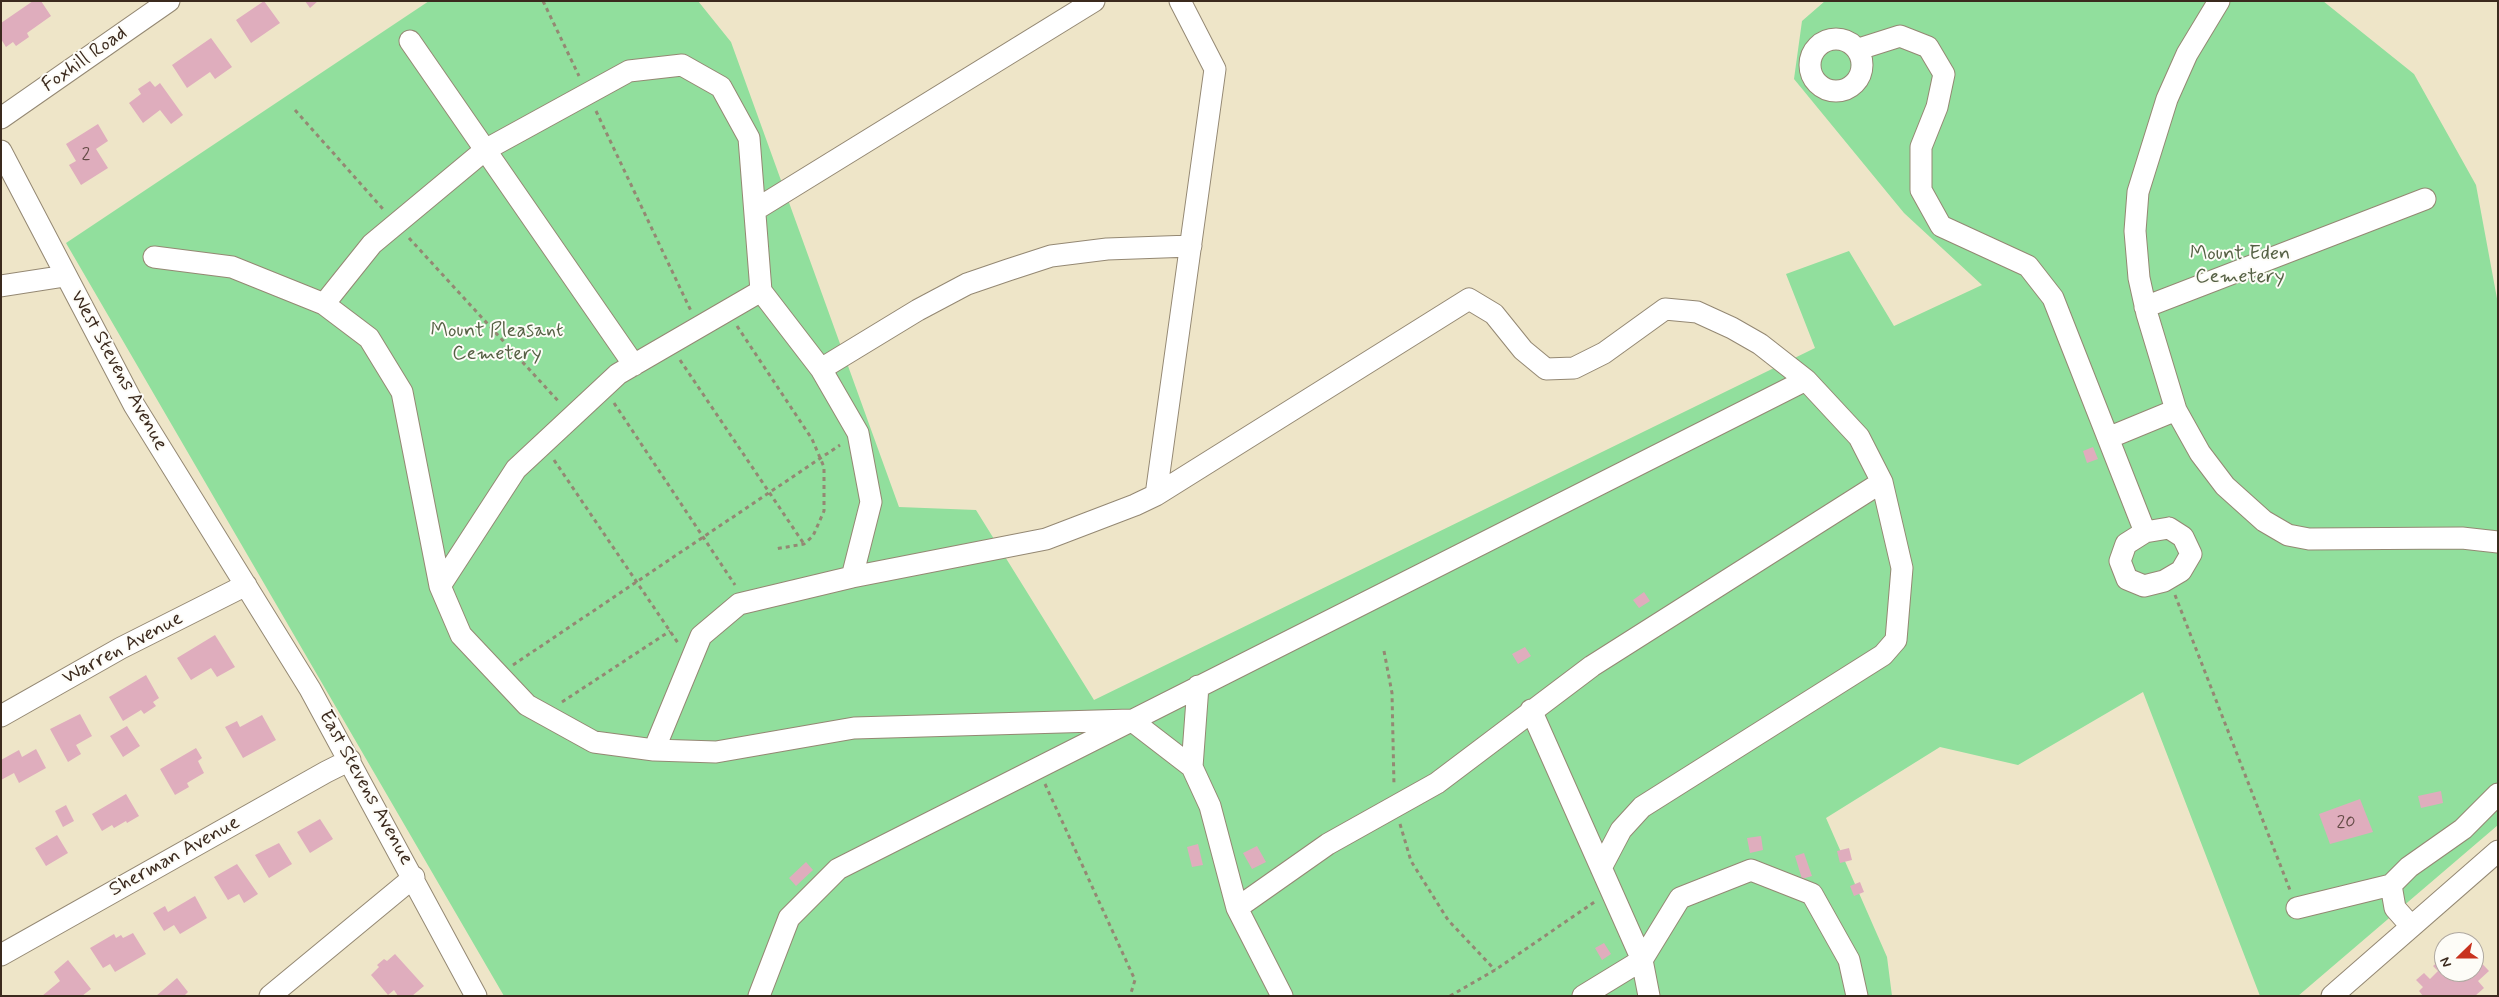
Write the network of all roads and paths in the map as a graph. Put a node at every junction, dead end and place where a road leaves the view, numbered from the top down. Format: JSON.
{"nodes":[{"id":1,"x":169,"y":1,"type":"edge"},
{"id":2,"x":543,"y":1,"type":"edge"},
{"id":3,"x":1094,"y":1,"type":"edge"},
{"id":4,"x":1180,"y":1,"type":"edge"},
{"id":5,"x":2219,"y":1,"type":"edge"},
{"id":6,"x":410,"y":41,"type":"dead end"},
{"id":7,"x":1859,"y":49,"type":"dead end"},
{"id":8,"x":588,"y":94,"type":"junction"},
{"id":9,"x":295,"y":110,"type":"dead end"},
{"id":10,"x":1,"y":118,"type":"edge"},
{"id":11,"x":485,"y":150,"type":"junction"},
{"id":12,"x":1,"y":151,"type":"edge"},
{"id":13,"x":2425,"y":199,"type":"dead end"},
{"id":14,"x":755,"y":210,"type":"junction"},
{"id":15,"x":396,"y":223,"type":"junction"},
{"id":16,"x":1191,"y":246,"type":"junction"},
{"id":17,"x":154,"y":257,"type":"dead end"},
{"id":18,"x":65,"y":276,"type":"junction"},
{"id":19,"x":1,"y":286,"type":"edge"},
{"id":20,"x":761,"y":291,"type":"junction"},
{"id":21,"x":324,"y":304,"type":"junction"},
{"id":22,"x":2145,"y":307,"type":"junction"},
{"id":23,"x":727,"y":311,"type":"junction"},
{"id":24,"x":698,"y":328,"type":"junction"},
{"id":25,"x":670,"y":344,"type":"junction"},
{"id":26,"x":634,"y":365,"type":"junction"},
{"id":27,"x":821,"y":368,"type":"junction"},
{"id":28,"x":1806,"y":380,"type":"junction"},
{"id":29,"x":603,"y":388,"type":"junction"},
{"id":30,"x":2176,"y":410,"type":"junction"},
{"id":31,"x":572,"y":417,"type":"junction"},
{"id":32,"x":858,"y":433,"type":"junction"},
{"id":33,"x":2108,"y":438,"type":"junction"},
{"id":34,"x":543,"y":444,"type":"junction"},
{"id":35,"x":820,"y":458,"type":"junction"},
{"id":36,"x":1882,"y":482,"type":"junction"},
{"id":37,"x":769,"y":493,"type":"junction"},
{"id":38,"x":1156,"y":495,"type":"junction"},
{"id":39,"x":2145,"y":532,"type":"junction"},
{"id":40,"x":703,"y":537,"type":"junction"},
{"id":41,"x":2498,"y":542,"type":"edge"},
{"id":42,"x":804,"y":544,"type":"junction"},
{"id":43,"x":775,"y":549,"type":"dead end"},
{"id":44,"x":852,"y":577,"type":"junction"},
{"id":45,"x":2169,"y":578,"type":"junction"},
{"id":46,"x":637,"y":582,"type":"junction"},
{"id":47,"x":246,"y":585,"type":"junction"},
{"id":48,"x":440,"y":586,"type":"junction"},
{"id":49,"x":746,"y":602,"type":"junction"},
{"id":50,"x":670,"y":631,"type":"junction"},
{"id":51,"x":1384,"y":651,"type":"dead end"},
{"id":52,"x":691,"y":662,"type":"junction"},
{"id":53,"x":498,"y":675,"type":"junction"},
{"id":54,"x":1198,"y":686,"type":"junction"},
{"id":55,"x":1531,"y":710,"type":"junction"},
{"id":56,"x":544,"y":714,"type":"junction"},
{"id":57,"x":1,"y":716,"type":"edge"},
{"id":58,"x":1131,"y":720,"type":"junction"},
{"id":59,"x":654,"y":750,"type":"junction"},
{"id":60,"x":350,"y":760,"type":"junction"},
{"id":61,"x":1192,"y":767,"type":"junction"},
{"id":62,"x":1037,"y":768,"type":"junction"},
{"id":63,"x":2498,"y":794,"type":"edge"},
{"id":64,"x":1394,"y":807,"type":"junction"},
{"id":65,"x":2498,"y":851,"type":"edge"},
{"id":66,"x":1601,"y":868,"type":"junction"},
{"id":67,"x":414,"y":877,"type":"junction"},
{"id":68,"x":2391,"y":885,"type":"junction"},
{"id":69,"x":1611,"y":891,"type":"junction"},
{"id":70,"x":1237,"y":908,"type":"junction"},
{"id":71,"x":2297,"y":908,"type":"joint"},
{"id":72,"x":2410,"y":925,"type":"junction"},
{"id":73,"x":1,"y":955,"type":"edge"},
{"id":74,"x":1642,"y":960,"type":"junction"},
{"id":75,"x":1495,"y":970,"type":"junction"},
{"id":76,"x":270,"y":996,"type":"edge"},
{"id":77,"x":476,"y":996,"type":"edge"},
{"id":78,"x":759,"y":996,"type":"edge"},
{"id":79,"x":1130,"y":996,"type":"edge"},
{"id":80,"x":1282,"y":996,"type":"edge"},
{"id":81,"x":1450,"y":996,"type":"edge"},
{"id":82,"x":1583,"y":996,"type":"edge"},
{"id":83,"x":1649,"y":996,"type":"edge"},
{"id":84,"x":1857,"y":996,"type":"edge"},
{"id":85,"x":2332,"y":996,"type":"edge"}],
"edges":[{"from":1,"to":10,"type":"street","name":"Foxhill Road"},
{"from":2,"to":8,"type":"path"},
{"from":3,"to":14,"type":"street"},
{"from":4,"to":16,"type":"street"},
{"from":5,"to":22,"type":"street"},
{"from":6,"to":11,"type":"street"},
{"from":7,"to":33,"type":"street"},
{"from":8,"to":11,"type":"street"},
{"from":8,"to":14,"type":"street"},
{"from":8,"to":24,"type":"path"},
{"from":9,"to":15,"type":"path"},
{"from":11,"to":15,"type":"street"},
{"from":11,"to":26,"type":"street"},
{"from":12,"to":18,"type":"street","name":"West Stevens Avenue"},
{"from":13,"to":22,"type":"street"},
{"from":14,"to":20,"type":"street"},
{"from":15,"to":21,"type":"street"},
{"from":15,"to":31,"type":"path"},
{"from":16,"to":27,"type":"street"},
{"from":16,"to":38,"type":"street"},
{"from":17,"to":21,"type":"street"},
{"from":18,"to":19,"type":"street"},
{"from":18,"to":47,"type":"street","name":"West Stevens Avenue"},
{"from":20,"to":23,"type":"street"},
{"from":20,"to":27,"type":"street"},
{"from":21,"to":48,"type":"street"},
{"from":22,"to":30,"type":"street"},
{"from":23,"to":24,"type":"street"},
{"from":23,"to":35,"type":"path"},
{"from":24,"to":25,"type":"street"},
{"from":25,"to":26,"type":"street"},
{"from":25,"to":37,"type":"path"},
{"from":26,"to":29,"type":"street"},
{"from":27,"to":32,"type":"street"},
{"from":28,"to":36,"type":"street"},
{"from":28,"to":38,"type":"street"},
{"from":28,"to":54,"type":"street"},
{"from":29,"to":31,"type":"street"},
{"from":29,"to":40,"type":"path"},
{"from":30,"to":33,"type":"street"},
{"from":30,"to":41,"type":"street"},
{"from":31,"to":34,"type":"street"},
{"from":32,"to":35,"type":"path"},
{"from":32,"to":44,"type":"street"},
{"from":33,"to":39,"type":"street"},
{"from":34,"to":46,"type":"path"},
{"from":34,"to":48,"type":"street"},
{"from":35,"to":37,"type":"path"},
{"from":35,"to":42,"type":"path"},
{"from":36,"to":55,"type":"street"},
{"from":36,"to":66,"type":"street"},
{"from":37,"to":40,"type":"path"},
{"from":37,"to":42,"type":"path"},
{"from":38,"to":44,"type":"street"},
{"from":39,"to":45,"type":"street"},
{"from":39,"to":45,"type":"street"},
{"from":40,"to":46,"type":"path"},
{"from":40,"to":49,"type":"path"},
{"from":42,"to":43,"type":"path"},
{"from":44,"to":49,"type":"street"},
{"from":45,"to":71,"type":"path"},
{"from":46,"to":50,"type":"path"},
{"from":46,"to":53,"type":"path"},
{"from":47,"to":57,"type":"street","name":"Warren Avenue"},
{"from":47,"to":60,"type":"street","name":"East Stevens Avenue"},
{"from":48,"to":53,"type":"street"},
{"from":49,"to":52,"type":"street"},
{"from":50,"to":52,"type":"path"},
{"from":50,"to":56,"type":"path"},
{"from":51,"to":64,"type":"path"},
{"from":52,"to":59,"type":"street"},
{"from":53,"to":56,"type":"street"},
{"from":54,"to":58,"type":"street"},
{"from":54,"to":61,"type":"street"},
{"from":55,"to":64,"type":"street"},
{"from":55,"to":66,"type":"street"},
{"from":56,"to":59,"type":"street"},
{"from":58,"to":59,"type":"street"},
{"from":58,"to":61,"type":"street"},
{"from":58,"to":62,"type":"street"},
{"from":60,"to":67,"type":"street","name":"East Stevens Avenue"},
{"from":60,"to":73,"type":"street","name":"Sherman Avenue"},
{"from":61,"to":70,"type":"street"},
{"from":62,"to":78,"type":"street"},
{"from":62,"to":79,"type":"path"},
{"from":63,"to":68,"type":"street"},
{"from":64,"to":70,"type":"street"},
{"from":64,"to":75,"type":"path"},
{"from":65,"to":72,"type":"street"},
{"from":66,"to":69,"type":"street"},
{"from":67,"to":76,"type":"street"},
{"from":67,"to":77,"type":"street","name":"East Stevens Avenue"},
{"from":68,"to":71,"type":"street"},
{"from":68,"to":72,"type":"street"},
{"from":69,"to":74,"type":"street"},
{"from":69,"to":75,"type":"path"},
{"from":70,"to":80,"type":"street"},
{"from":72,"to":85,"type":"street"},
{"from":74,"to":82,"type":"street"},
{"from":74,"to":83,"type":"street"},
{"from":74,"to":84,"type":"street"},
{"from":75,"to":81,"type":"path"}]}
